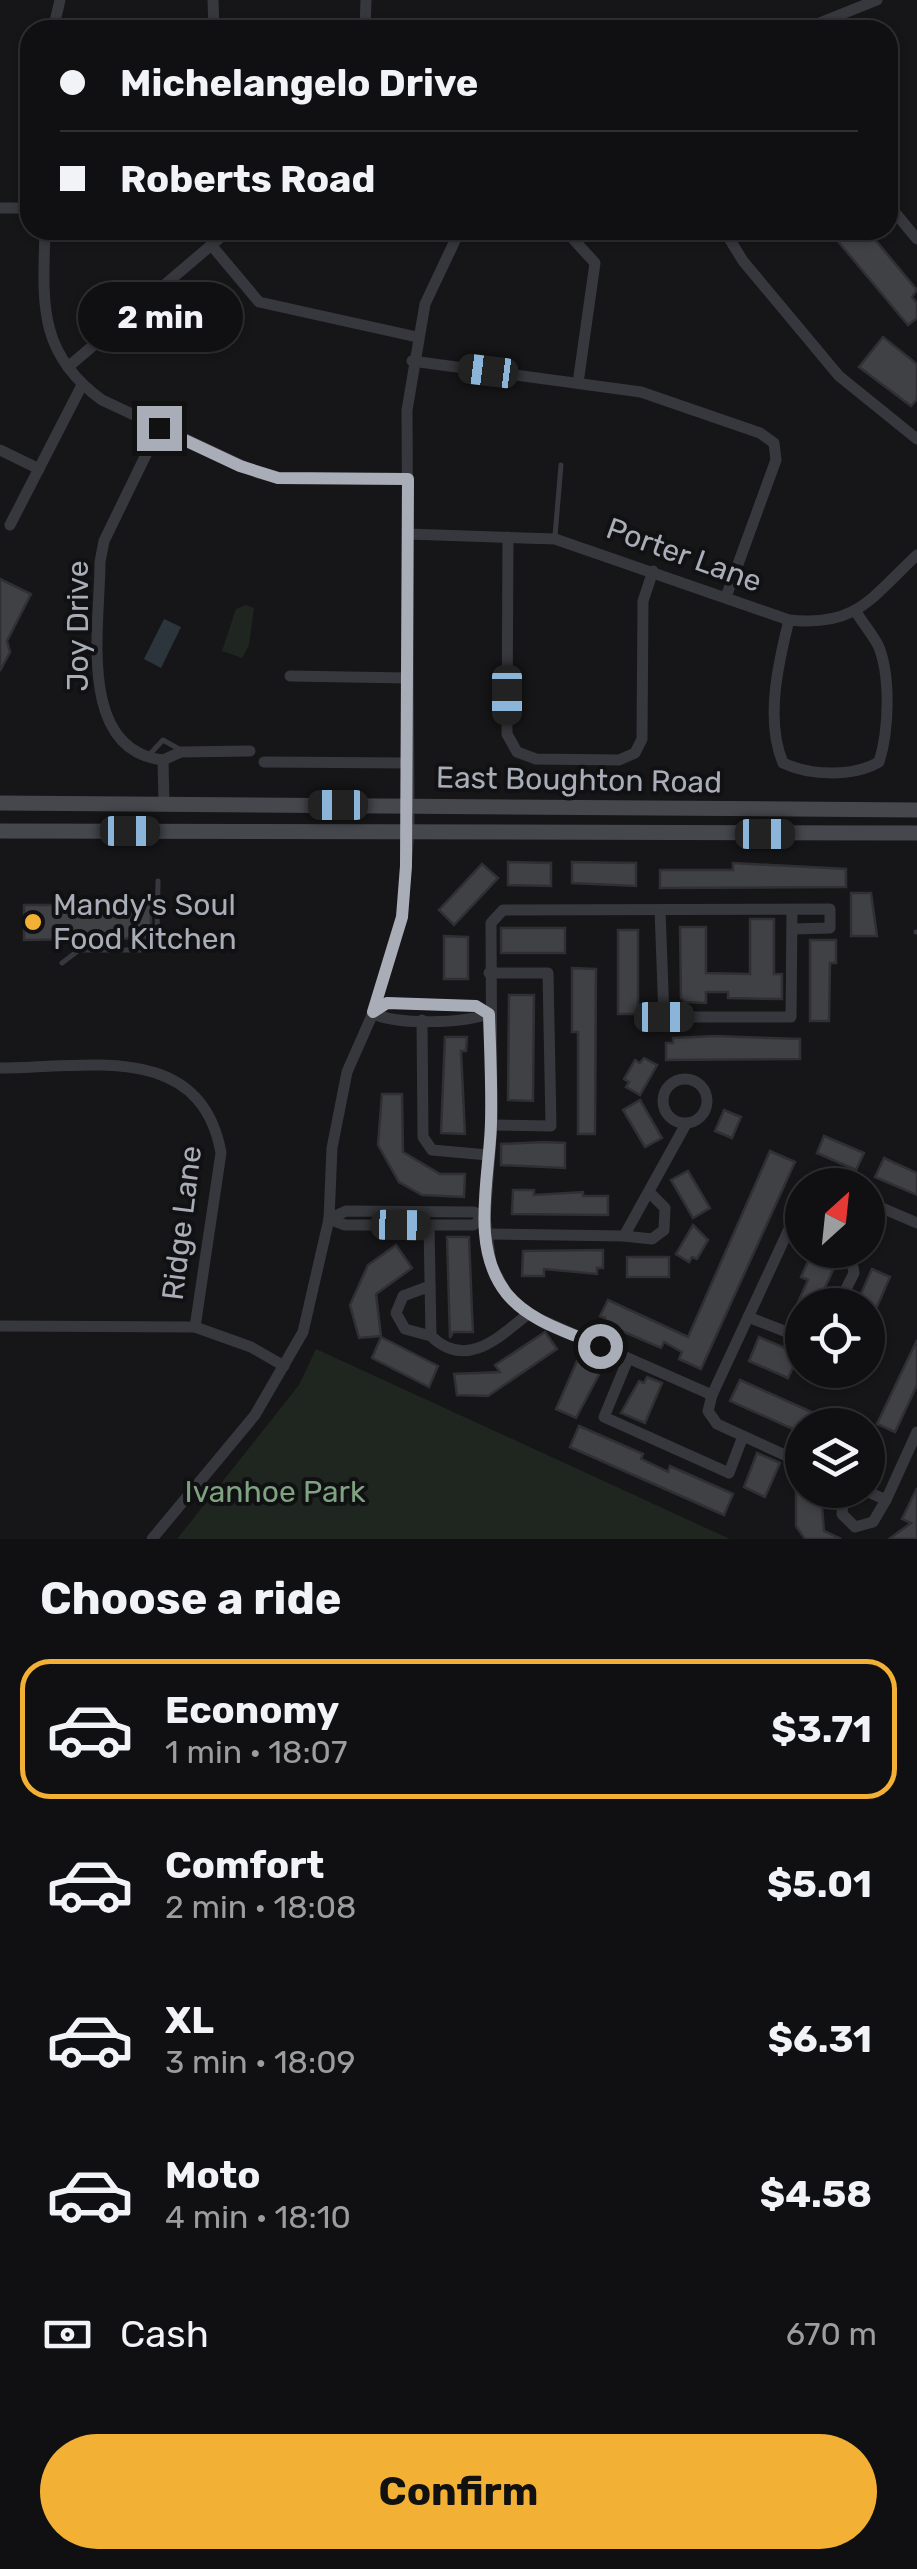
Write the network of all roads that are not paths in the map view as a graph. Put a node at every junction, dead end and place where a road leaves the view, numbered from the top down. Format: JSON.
{"nodes":[{"id":1,"x":877,"y":0,"type":"edge"},
{"id":2,"x":828,"y":20,"type":"edge"},
{"id":3,"x":898,"y":216,"type":"edge"},
{"id":4,"x":44,"y":240,"type":"edge"},
{"id":5,"x":218,"y":240,"type":"edge"},
{"id":6,"x":455,"y":240,"type":"edge"},
{"id":7,"x":575,"y":240,"type":"edge"},
{"id":8,"x":730,"y":240,"type":"edge"},
{"id":9,"x":917,"y":240,"type":"edge"},
{"id":10,"x":212,"y":246,"type":"junction"},
{"id":11,"x":417,"y":337,"type":"junction"},
{"id":12,"x":412,"y":361,"type":"junction"},
{"id":13,"x":68,"y":366,"type":"junction"},
{"id":14,"x":578,"y":383,"type":"junction"},
{"id":15,"x":82,"y":385,"type":"junction"},
{"id":16,"x":159,"y":428,"type":"junction"},
{"id":17,"x":917,"y":439,"type":"edge"},
{"id":18,"x":0,"y":450,"type":"edge"},
{"id":19,"x":561,"y":465,"type":"dead end"},
{"id":20,"x":39,"y":469,"type":"junction"},
{"id":21,"x":408,"y":479,"type":"junction"},
{"id":22,"x":10,"y":525,"type":"dead end"},
{"id":23,"x":408,"y":534,"type":"junction"},
{"id":24,"x":508,"y":537,"type":"junction"},
{"id":25,"x":555,"y":539,"type":"junction"},
{"id":26,"x":917,"y":555,"type":"edge"},
{"id":27,"x":653,"y":571,"type":"junction"},
{"id":28,"x":726,"y":596,"type":"junction"},
{"id":29,"x":856,"y":612,"type":"junction"},
{"id":30,"x":789,"y":620,"type":"junction"},
{"id":31,"x":290,"y":676,"type":"dead end"},
{"id":32,"x":408,"y":678,"type":"junction"},
{"id":33,"x":250,"y":751,"type":"dead end"},
{"id":34,"x":181,"y":752,"type":"junction"},
{"id":35,"x":148,"y":758,"type":"junction"},
{"id":36,"x":163,"y":760,"type":"junction"},
{"id":37,"x":264,"y":762,"type":"dead end"},
{"id":38,"x":408,"y":763,"type":"junction"},
{"id":39,"x":0,"y":803,"type":"edge"},
{"id":40,"x":164,"y":804,"type":"junction"},
{"id":41,"x":408,"y":806,"type":"junction"},
{"id":42,"x":917,"y":810,"type":"edge"},
{"id":43,"x":409,"y":830,"type":"junction"},
{"id":44,"x":0,"y":831,"type":"edge"},
{"id":45,"x":917,"y":833,"type":"edge"},
{"id":46,"x":158,"y":881,"type":"dead end"},
{"id":47,"x":660,"y":910,"type":"junction"},
{"id":48,"x":792,"y":910,"type":"junction"},
{"id":49,"x":792,"y":929,"type":"junction"},
{"id":50,"x":62,"y":962,"type":"dead end"},
{"id":51,"x":490,"y":973,"type":"junction"},
{"id":52,"x":373,"y":1012,"type":"junction"},
{"id":53,"x":489,"y":1014,"type":"junction"},
{"id":54,"x":422,"y":1020,"type":"junction"},
{"id":55,"x":0,"y":1068,"type":"edge"},
{"id":56,"x":492,"y":1124,"type":"junction"},
{"id":57,"x":686,"y":1124,"type":"junction"},
{"id":58,"x":488,"y":1155,"type":"junction"},
{"id":59,"x":648,"y":1192,"type":"junction"},
{"id":60,"x":885,"y":1209,"type":"edge"},
{"id":61,"x":485,"y":1218,"type":"junction"},
{"id":62,"x":329,"y":1220,"type":"junction"},
{"id":63,"x":917,"y":1223,"type":"edge"},
{"id":64,"x":429,"y":1225,"type":"junction"},
{"id":65,"x":487,"y":1234,"type":"junction"},
{"id":66,"x":624,"y":1236,"type":"junction"},
{"id":67,"x":785,"y":1237,"type":"edge"},
{"id":68,"x":430,"y":1286,"type":"junction"},
{"id":69,"x":528,"y":1314,"type":"junction"},
{"id":70,"x":748,"y":1317,"type":"junction"},
{"id":71,"x":0,"y":1326,"type":"edge"},
{"id":72,"x":195,"y":1327,"type":"junction"},
{"id":73,"x":785,"y":1331,"type":"edge"},
{"id":74,"x":431,"y":1336,"type":"junction"},
{"id":75,"x":628,"y":1358,"type":"junction"},
{"id":76,"x":284,"y":1366,"type":"junction"},
{"id":77,"x":712,"y":1395,"type":"junction"},
{"id":78,"x":917,"y":1432,"type":"edge"},
{"id":79,"x":743,"y":1436,"type":"junction"},
{"id":80,"x":785,"y":1455,"type":"edge"},
{"id":81,"x":886,"y":1500,"type":"edge"},
{"id":82,"x":842,"y":1508,"type":"edge"},
{"id":83,"x":882,"y":1508,"type":"edge"},
{"id":84,"x":152,"y":1539,"type":"edge"}],
"edges":[{"from":1,"to":2,"type":"street"},
{"from":3,"to":9,"type":"street"},
{"from":4,"to":13,"type":"street"},
{"from":5,"to":10,"type":"street"},
{"from":6,"to":11,"type":"street"},
{"from":7,"to":14,"type":"street"},
{"from":8,"to":17,"type":"street"},
{"from":10,"to":11,"type":"street"},
{"from":10,"to":13,"type":"street"},
{"from":11,"to":12,"type":"street"},
{"from":12,"to":14,"type":"street"},
{"from":12,"to":21,"type":"street"},
{"from":13,"to":15,"type":"street"},
{"from":14,"to":28,"type":"street"},
{"from":15,"to":16,"type":"street"},
{"from":15,"to":20,"type":"street"},
{"from":16,"to":21,"type":"street"},
{"from":16,"to":35,"type":"street","name":"Joy Drive"},
{"from":18,"to":20,"type":"street"},
{"from":19,"to":25,"type":"lane"},
{"from":20,"to":22,"type":"street"},
{"from":21,"to":23,"type":"street"},
{"from":23,"to":24,"type":"street","name":"Porter Lane"},
{"from":23,"to":32,"type":"street"},
{"from":24,"to":25,"type":"street","name":"Porter Lane"},
{"from":24,"to":27,"type":"street"},
{"from":25,"to":27,"type":"street","name":"Porter Lane"},
{"from":26,"to":29,"type":"street"},
{"from":27,"to":28,"type":"street","name":"Porter Lane"},
{"from":28,"to":30,"type":"street","name":"Porter Lane"},
{"from":29,"to":30,"type":"street","name":"Porter Lane"},
{"from":29,"to":30,"type":"street"},
{"from":31,"to":32,"type":"street"},
{"from":32,"to":38,"type":"street"},
{"from":33,"to":34,"type":"street"},
{"from":34,"to":35,"type":"lane"},
{"from":34,"to":36,"type":"street"},
{"from":35,"to":36,"type":"street"},
{"from":36,"to":40,"type":"street"},
{"from":37,"to":38,"type":"street"},
{"from":38,"to":41,"type":"street"},
{"from":39,"to":40,"type":"main road","name":"East Boughton Road"},
{"from":40,"to":41,"type":"main road","name":"East Boughton Road"},
{"from":41,"to":42,"type":"main road","name":"East Boughton Road"},
{"from":41,"to":43,"type":"street"},
{"from":43,"to":44,"type":"main road","name":"East Boughton Road"},
{"from":43,"to":45,"type":"main road","name":"East Boughton Road"},
{"from":43,"to":52,"type":"street"},
{"from":46,"to":50,"type":"lane"},
{"from":47,"to":48,"type":"street"},
{"from":47,"to":49,"type":"street"},
{"from":47,"to":51,"type":"street"},
{"from":48,"to":49,"type":"street"},
{"from":48,"to":49,"type":"street"},
{"from":51,"to":53,"type":"street"},
{"from":51,"to":56,"type":"street"},
{"from":52,"to":53,"type":"street"},
{"from":52,"to":54,"type":"street"},
{"from":52,"to":62,"type":"street"},
{"from":53,"to":54,"type":"street"},
{"from":53,"to":56,"type":"street"},
{"from":54,"to":58,"type":"street"},
{"from":55,"to":72,"type":"street","name":"Ridge Lane"},
{"from":56,"to":58,"type":"street"},
{"from":57,"to":57,"type":"street"},
{"from":57,"to":59,"type":"street"},
{"from":58,"to":61,"type":"street"},
{"from":59,"to":66,"type":"street"},
{"from":59,"to":66,"type":"street"},
{"from":60,"to":63,"type":"street"},
{"from":61,"to":62,"type":"street"},
{"from":61,"to":64,"type":"street"},
{"from":61,"to":65,"type":"street"},
{"from":62,"to":64,"type":"street"},
{"from":62,"to":76,"type":"street"},
{"from":64,"to":68,"type":"street"},
{"from":65,"to":66,"type":"street"},
{"from":65,"to":69,"type":"street"},
{"from":67,"to":70,"type":"street"},
{"from":68,"to":74,"type":"street"},
{"from":68,"to":74,"type":"street"},
{"from":69,"to":74,"type":"street"},
{"from":69,"to":75,"type":"street"},
{"from":70,"to":73,"type":"street"},
{"from":70,"to":77,"type":"street"},
{"from":71,"to":72,"type":"street"},
{"from":72,"to":76,"type":"street"},
{"from":75,"to":77,"type":"street"},
{"from":75,"to":79,"type":"street"},
{"from":76,"to":84,"type":"street"},
{"from":77,"to":79,"type":"street"},
{"from":78,"to":81,"type":"street"},
{"from":79,"to":80,"type":"street"},
{"from":82,"to":83,"type":"street"}]}
